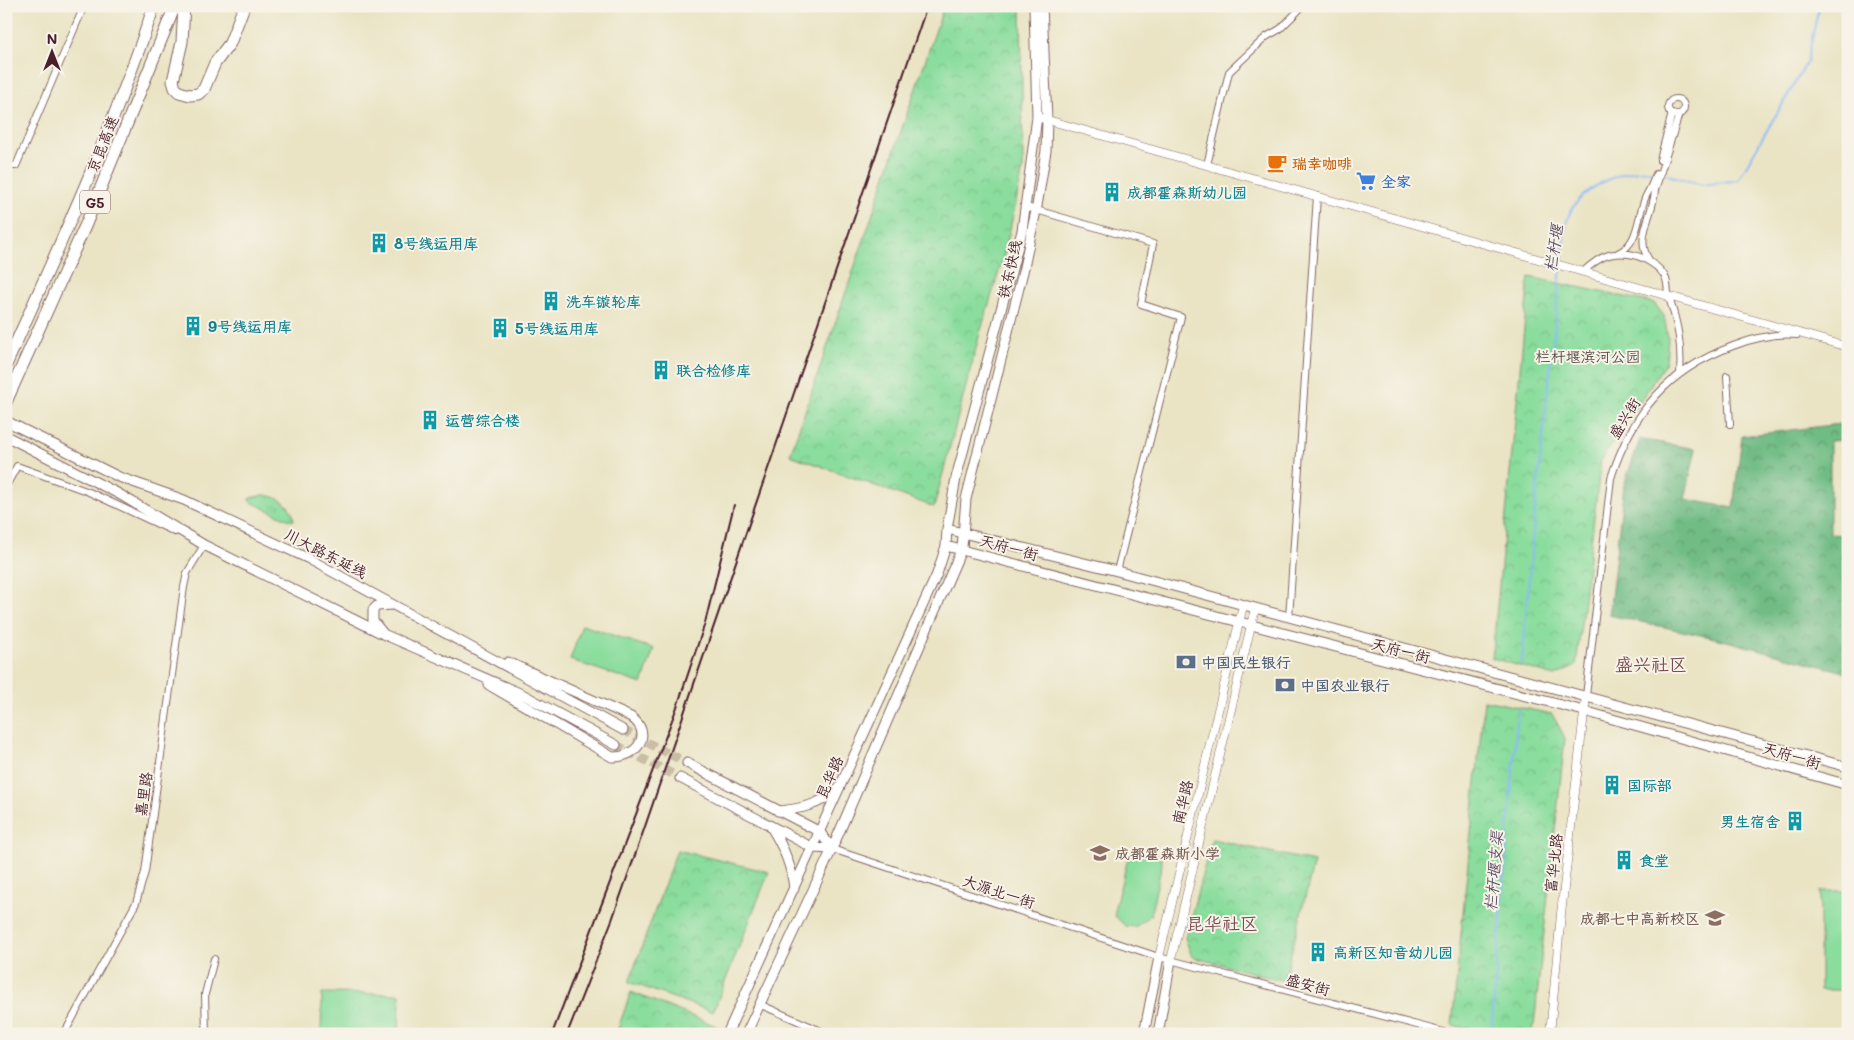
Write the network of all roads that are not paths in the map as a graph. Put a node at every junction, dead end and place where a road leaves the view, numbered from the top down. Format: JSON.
{"nodes":[{"id":1,"x":84,"y":6,"type":"edge"},
{"id":2,"x":154,"y":6,"type":"edge"},
{"id":3,"x":175,"y":6,"type":"edge"},
{"id":4,"x":184,"y":6,"type":"edge"},
{"id":5,"x":244,"y":6,"type":"edge"},
{"id":6,"x":1034,"y":6,"type":"edge"},
{"id":7,"x":1042,"y":6,"type":"edge"},
{"id":8,"x":1298,"y":11,"type":"dead end"},
{"id":9,"x":1672,"y":113,"type":"junction"},
{"id":10,"x":1679,"y":114,"type":"junction"},
{"id":11,"x":1037,"y":117,"type":"junction"},
{"id":12,"x":1047,"y":120,"type":"junction"},
{"id":13,"x":1664,"y":154,"type":"junction"},
{"id":14,"x":1207,"y":165,"type":"junction"},
{"id":15,"x":6,"y":166,"type":"edge"},
{"id":16,"x":1655,"y":185,"type":"junction"},
{"id":17,"x":1317,"y":196,"type":"junction"},
{"id":18,"x":1026,"y":207,"type":"junction"},
{"id":19,"x":1037,"y":209,"type":"junction"},
{"id":20,"x":1617,"y":253,"type":"junction"},
{"id":21,"x":1650,"y":261,"type":"junction"},
{"id":22,"x":1584,"y":271,"type":"junction"},
{"id":23,"x":1668,"y":295,"type":"junction"},
{"id":24,"x":1806,"y":336,"type":"junction"},
{"id":25,"x":1848,"y":347,"type":"edge"},
{"id":26,"x":6,"y":365,"type":"edge"},
{"id":27,"x":1680,"y":374,"type":"junction"},
{"id":28,"x":1727,"y":376,"type":"dead end"},
{"id":29,"x":8,"y":399,"type":"edge"},
{"id":30,"x":6,"y":421,"type":"edge"},
{"id":31,"x":1730,"y":424,"type":"dead end"},
{"id":32,"x":6,"y":436,"type":"edge"},
{"id":33,"x":6,"y":486,"type":"edge"},
{"id":34,"x":947,"y":529,"type":"junction"},
{"id":35,"x":963,"y":533,"type":"junction"},
{"id":36,"x":204,"y":545,"type":"junction"},
{"id":37,"x":946,"y":546,"type":"junction"},
{"id":38,"x":962,"y":548,"type":"junction"},
{"id":39,"x":1117,"y":571,"type":"junction"},
{"id":40,"x":395,"y":606,"type":"junction"},
{"id":41,"x":1243,"y":606,"type":"junction"},
{"id":42,"x":1255,"y":609,"type":"junction"},
{"id":43,"x":1289,"y":618,"type":"junction"},
{"id":44,"x":1239,"y":622,"type":"junction"},
{"id":45,"x":1251,"y":626,"type":"junction"},
{"id":46,"x":383,"y":634,"type":"junction"},
{"id":47,"x":470,"y":646,"type":"junction"},
{"id":48,"x":460,"y":668,"type":"junction"},
{"id":49,"x":1586,"y":696,"type":"junction"},
{"id":50,"x":1584,"y":711,"type":"junction"},
{"id":51,"x":623,"y":730,"type":"tunnel mouth"},
{"id":52,"x":616,"y":745,"type":"tunnel mouth"},
{"id":53,"x":687,"y":763,"type":"tunnel mouth"},
{"id":54,"x":1848,"y":766,"type":"edge"},
{"id":55,"x":680,"y":778,"type":"tunnel mouth"},
{"id":56,"x":1848,"y":785,"type":"edge"},
{"id":57,"x":839,"y":788,"type":"junction"},
{"id":58,"x":778,"y":811,"type":"junction"},
{"id":59,"x":771,"y":827,"type":"junction"},
{"id":60,"x":820,"y":832,"type":"junction"},
{"id":61,"x":812,"y":848,"type":"junction"},
{"id":62,"x":832,"y":848,"type":"junction"},
{"id":63,"x":794,"y":890,"type":"junction"},
{"id":64,"x":1159,"y":957,"type":"junction"},
{"id":65,"x":214,"y":959,"type":"dead end"},
{"id":66,"x":1170,"y":960,"type":"junction"},
{"id":67,"x":759,"y":1004,"type":"junction"},
{"id":68,"x":64,"y":1034,"type":"edge"},
{"id":69,"x":206,"y":1034,"type":"edge"},
{"id":70,"x":727,"y":1034,"type":"edge"},
{"id":71,"x":746,"y":1034,"type":"edge"},
{"id":72,"x":828,"y":1034,"type":"edge"},
{"id":73,"x":1144,"y":1034,"type":"edge"},
{"id":74,"x":1158,"y":1034,"type":"edge"},
{"id":75,"x":1451,"y":1034,"type":"edge"},
{"id":76,"x":1550,"y":1034,"type":"edge"}],
"edges":[{"from":1,"to":15,"type":"street"},
{"from":2,"to":26,"type":"highway","name":"京昆高速","number":"G5"},
{"from":3,"to":29,"type":"highway","name":"京昆高速","number":"G5"},
{"from":4,"to":5,"type":"highway"},
{"from":6,"to":11,"type":"main road","name":"铁东快线"},
{"from":7,"to":12,"type":"main road","name":"铁东快线"},
{"from":8,"to":14,"type":"street"},
{"from":9,"to":10,"type":"street"},
{"from":9,"to":10,"type":"street"},
{"from":9,"to":13,"type":"street"},
{"from":10,"to":13,"type":"street"},
{"from":11,"to":12,"type":"street"},
{"from":11,"to":18,"type":"main road","name":"铁东快线"},
{"from":12,"to":14,"type":"street"},
{"from":12,"to":19,"type":"main road","name":"铁东快线"},
{"from":13,"to":16,"type":"street"},
{"from":14,"to":17,"type":"street"},
{"from":16,"to":20,"type":"street"},
{"from":16,"to":21,"type":"street"},
{"from":17,"to":22,"type":"street"},
{"from":17,"to":43,"type":"street"},
{"from":18,"to":19,"type":"street"},
{"from":18,"to":34,"type":"main road","name":"铁东快线"},
{"from":19,"to":35,"type":"main road","name":"铁东快线"},
{"from":19,"to":39,"type":"street"},
{"from":20,"to":21,"type":"street"},
{"from":20,"to":22,"type":"street"},
{"from":21,"to":23,"type":"street"},
{"from":22,"to":23,"type":"street"},
{"from":23,"to":24,"type":"street"},
{"from":23,"to":27,"type":"street"},
{"from":24,"to":25,"type":"street","name":"盛兴街"},
{"from":24,"to":27,"type":"street","name":"盛兴街"},
{"from":27,"to":49,"type":"street","name":"盛兴街"},
{"from":28,"to":31,"type":"street"},
{"from":30,"to":40,"type":"main road","name":"川大路东延线"},
{"from":32,"to":36,"type":"main road"},
{"from":33,"to":36,"type":"street"},
{"from":34,"to":35,"type":"main road","name":"天府一街"},
{"from":34,"to":37,"type":"main road","name":"昆华路"},
{"from":35,"to":38,"type":"main road","name":"昆华路"},
{"from":35,"to":39,"type":"main road","name":"天府一街"},
{"from":36,"to":46,"type":"main road"},
{"from":36,"to":68,"type":"street","name":"嘉里路"},
{"from":37,"to":38,"type":"main road","name":"天府一街"},
{"from":37,"to":57,"type":"main road","name":"昆华路"},
{"from":38,"to":44,"type":"main road","name":"天府一街"},
{"from":38,"to":62,"type":"main road","name":"昆华路"},
{"from":39,"to":41,"type":"main road","name":"天府一街"},
{"from":40,"to":46,"type":"main road"},
{"from":40,"to":47,"type":"main road","name":"川大路东延线"},
{"from":41,"to":42,"type":"main road","name":"天府一街"},
{"from":41,"to":44,"type":"street","name":"南华路"},
{"from":42,"to":43,"type":"main road","name":"天府一街"},
{"from":42,"to":45,"type":"street"},
{"from":43,"to":49,"type":"main road","name":"天府一街"},
{"from":44,"to":45,"type":"main road","name":"天府一街"},
{"from":44,"to":64,"type":"street","name":"南华路"},
{"from":45,"to":50,"type":"main road","name":"天府一街"},
{"from":45,"to":66,"type":"street"},
{"from":46,"to":48,"type":"main road"},
{"from":47,"to":48,"type":"main road"},
{"from":47,"to":51,"type":"main road","name":"川大路东延线"},
{"from":48,"to":52,"type":"main road"},
{"from":49,"to":50,"type":"street","name":"富华北路"},
{"from":49,"to":54,"type":"main road","name":"天府一街"},
{"from":50,"to":56,"type":"main road","name":"天府一街"},
{"from":50,"to":76,"type":"street","name":"富华北路"},
{"from":53,"to":58,"type":"main road"},
{"from":55,"to":59,"type":"main road"},
{"from":57,"to":58,"type":"main road"},
{"from":57,"to":60,"type":"main road","name":"昆华路"},
{"from":58,"to":60,"type":"main road"},
{"from":59,"to":61,"type":"main road"},
{"from":59,"to":63,"type":"main road"},
{"from":60,"to":61,"type":"main road","name":"昆华路"},
{"from":60,"to":62,"type":"main road"},
{"from":61,"to":62,"type":"main road"},
{"from":61,"to":63,"type":"main road","name":"昆华路"},
{"from":62,"to":64,"type":"street","name":"大源北一街"},
{"from":62,"to":67,"type":"main road","name":"昆华路"},
{"from":63,"to":70,"type":"main road","name":"昆华路"},
{"from":64,"to":66,"type":"street","name":"盛安街"},
{"from":64,"to":73,"type":"main road","name":"南华路"},
{"from":65,"to":69,"type":"street"},
{"from":66,"to":74,"type":"main road"},
{"from":66,"to":75,"type":"street","name":"盛安街"},
{"from":67,"to":71,"type":"main road","name":"昆华路"},
{"from":67,"to":72,"type":"street"}]}
